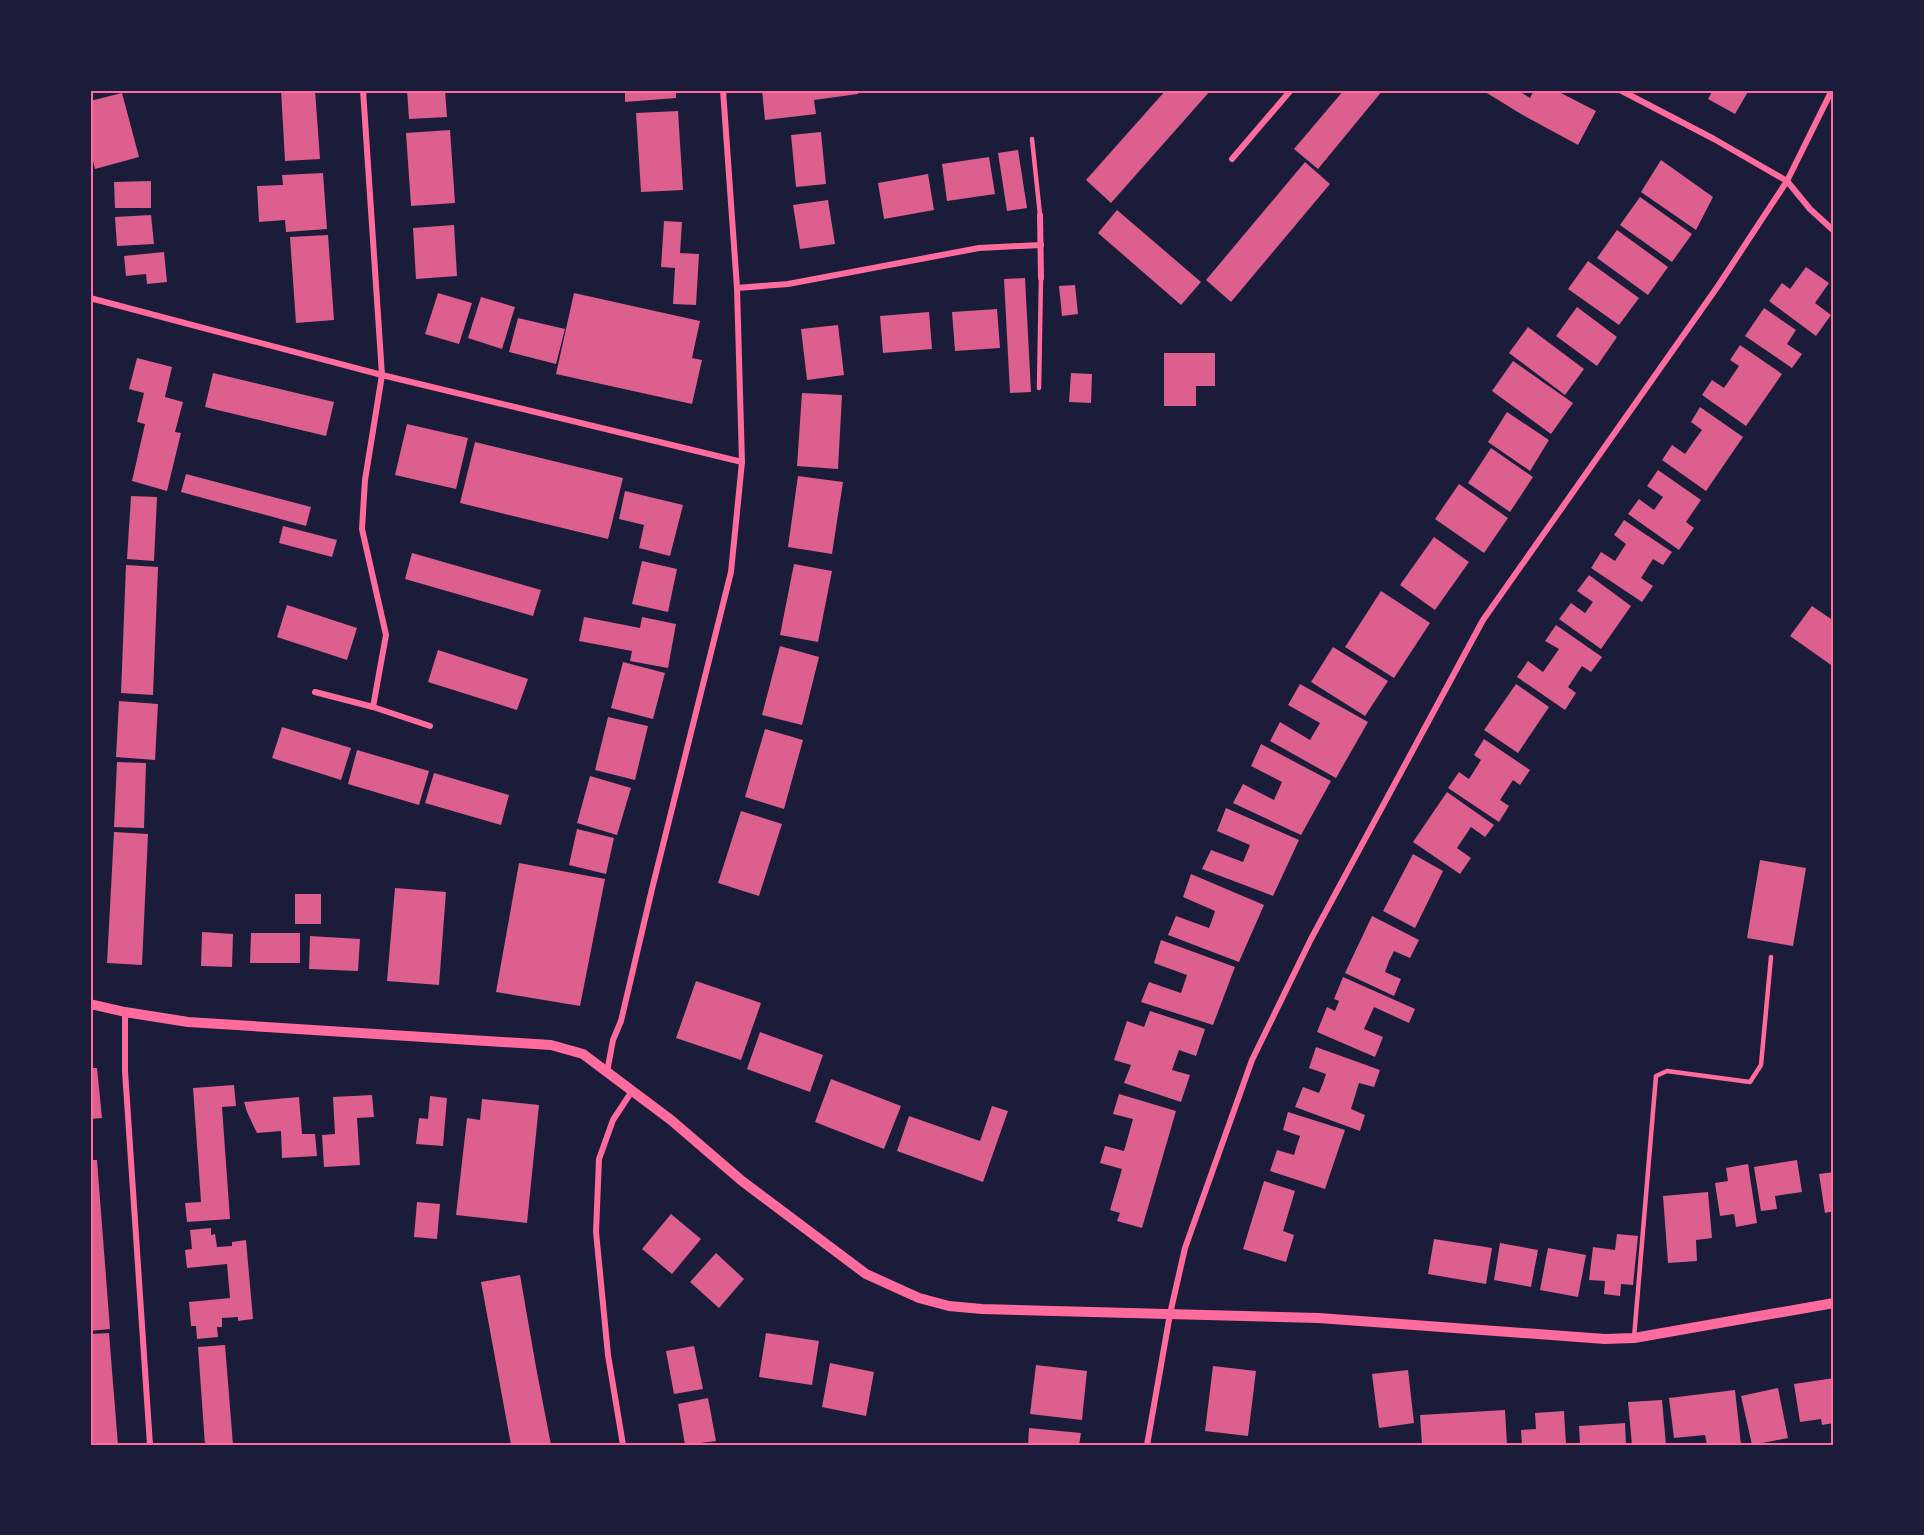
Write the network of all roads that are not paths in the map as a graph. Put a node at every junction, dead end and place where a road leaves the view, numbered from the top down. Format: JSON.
{"nodes":[{"id":1,"x":363,"y":90,"type":"edge"},
{"id":2,"x":723,"y":90,"type":"edge"},
{"id":3,"x":1291,"y":90,"type":"edge"},
{"id":4,"x":1620,"y":90,"type":"edge"},
{"id":5,"x":1832,"y":90,"type":"edge"},
{"id":6,"x":1032,"y":139,"type":"dead end"},
{"id":7,"x":1232,"y":159,"type":"dead end"},
{"id":8,"x":1787,"y":182,"type":"junction"},
{"id":9,"x":1040,"y":215,"type":"joint"},
{"id":10,"x":1834,"y":231,"type":"edge"},
{"id":11,"x":1041,"y":244,"type":"junction"},
{"id":12,"x":1041,"y":278,"type":"joint"},
{"id":13,"x":737,"y":288,"type":"junction"},
{"id":14,"x":90,"y":298,"type":"edge"},
{"id":15,"x":382,"y":375,"type":"junction"},
{"id":16,"x":1039,"y":388,"type":"dead end"},
{"id":17,"x":742,"y":462,"type":"junction"},
{"id":18,"x":315,"y":692,"type":"dead end"},
{"id":19,"x":373,"y":707,"type":"junction"},
{"id":20,"x":430,"y":726,"type":"dead end"},
{"id":21,"x":1771,"y":957,"type":"dead end"},
{"id":22,"x":90,"y":1004,"type":"edge"},
{"id":23,"x":125,"y":1012,"type":"junction"},
{"id":24,"x":607,"y":1072,"type":"junction"},
{"id":25,"x":632,"y":1091,"type":"junction"},
{"id":26,"x":1834,"y":1303,"type":"edge"},
{"id":27,"x":1170,"y":1314,"type":"junction"},
{"id":28,"x":1634,"y":1338,"type":"junction"},
{"id":29,"x":150,"y":1445,"type":"edge"},
{"id":30,"x":623,"y":1445,"type":"edge"},
{"id":31,"x":1147,"y":1445,"type":"edge"}],
"edges":[{"from":1,"to":15,"type":"street"},
{"from":2,"to":13,"type":"street"},
{"from":3,"to":7,"type":"street"},
{"from":4,"to":8,"type":"street"},
{"from":5,"to":8,"type":"street"},
{"from":6,"to":9,"type":"lane"},
{"from":8,"to":10,"type":"street"},
{"from":8,"to":27,"type":"street"},
{"from":9,"to":11,"type":"street"},
{"from":11,"to":12,"type":"street"},
{"from":11,"to":13,"type":"street"},
{"from":12,"to":16,"type":"lane"},
{"from":13,"to":17,"type":"street"},
{"from":14,"to":15,"type":"street"},
{"from":15,"to":17,"type":"street"},
{"from":15,"to":19,"type":"street"},
{"from":17,"to":24,"type":"street"},
{"from":18,"to":19,"type":"street"},
{"from":19,"to":20,"type":"street"},
{"from":21,"to":28,"type":"lane"},
{"from":22,"to":23,"type":"street"},
{"from":23,"to":24,"type":"street"},
{"from":23,"to":29,"type":"street"},
{"from":24,"to":25,"type":"street"},
{"from":25,"to":27,"type":"street"},
{"from":25,"to":30,"type":"street"},
{"from":26,"to":28,"type":"street"},
{"from":27,"to":28,"type":"street"},
{"from":27,"to":31,"type":"street"}]}
